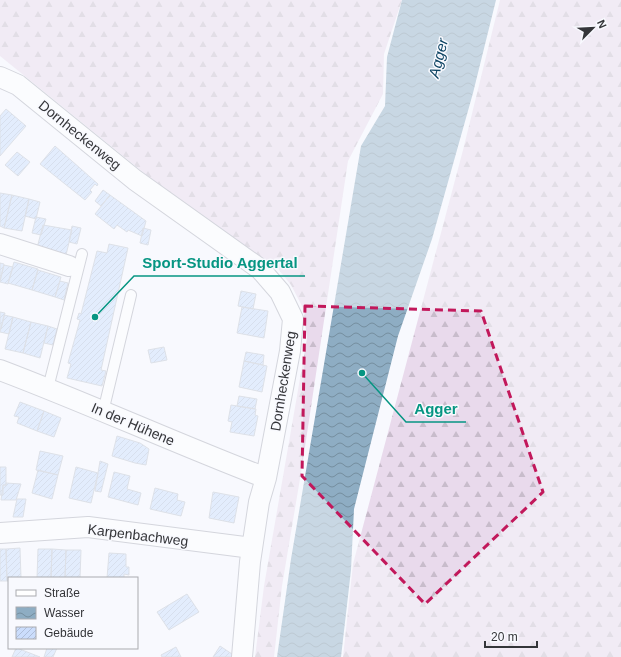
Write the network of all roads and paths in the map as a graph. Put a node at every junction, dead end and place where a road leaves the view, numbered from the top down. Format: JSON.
{"nodes":[{"id":1,"x":0,"y":77,"type":"edge"},
{"id":2,"x":0,"y":244,"type":"edge"},
{"id":3,"x":75,"y":260,"type":"joint"},
{"id":4,"x":131,"y":295,"type":"dead end"},
{"id":5,"x":0,"y":370,"type":"edge"},
{"id":6,"x":48,"y":388,"type":"junction"},
{"id":7,"x":103,"y":412,"type":"junction"},
{"id":8,"x":266,"y":478,"type":"junction"},
{"id":9,"x":0,"y":533,"type":"edge"},
{"id":10,"x":252,"y":548,"type":"junction"},
{"id":11,"x":242,"y":657,"type":"edge"}],
"edges":[{"from":1,"to":8,"type":"street","name":"Dornheckenweg"},
{"from":2,"to":3,"type":"street"},
{"from":3,"to":6,"type":"lane"},
{"from":4,"to":7,"type":"lane"},
{"from":5,"to":6,"type":"street","name":"In der Hühene"},
{"from":6,"to":7,"type":"street","name":"In der Hühene"},
{"from":7,"to":8,"type":"street","name":"In der Hühene"},
{"from":8,"to":10,"type":"street","name":"Dornheckenweg"},
{"from":9,"to":10,"type":"street","name":"Karpenbachweg"},
{"from":10,"to":11,"type":"street","name":"Dornheckenweg"}]}
